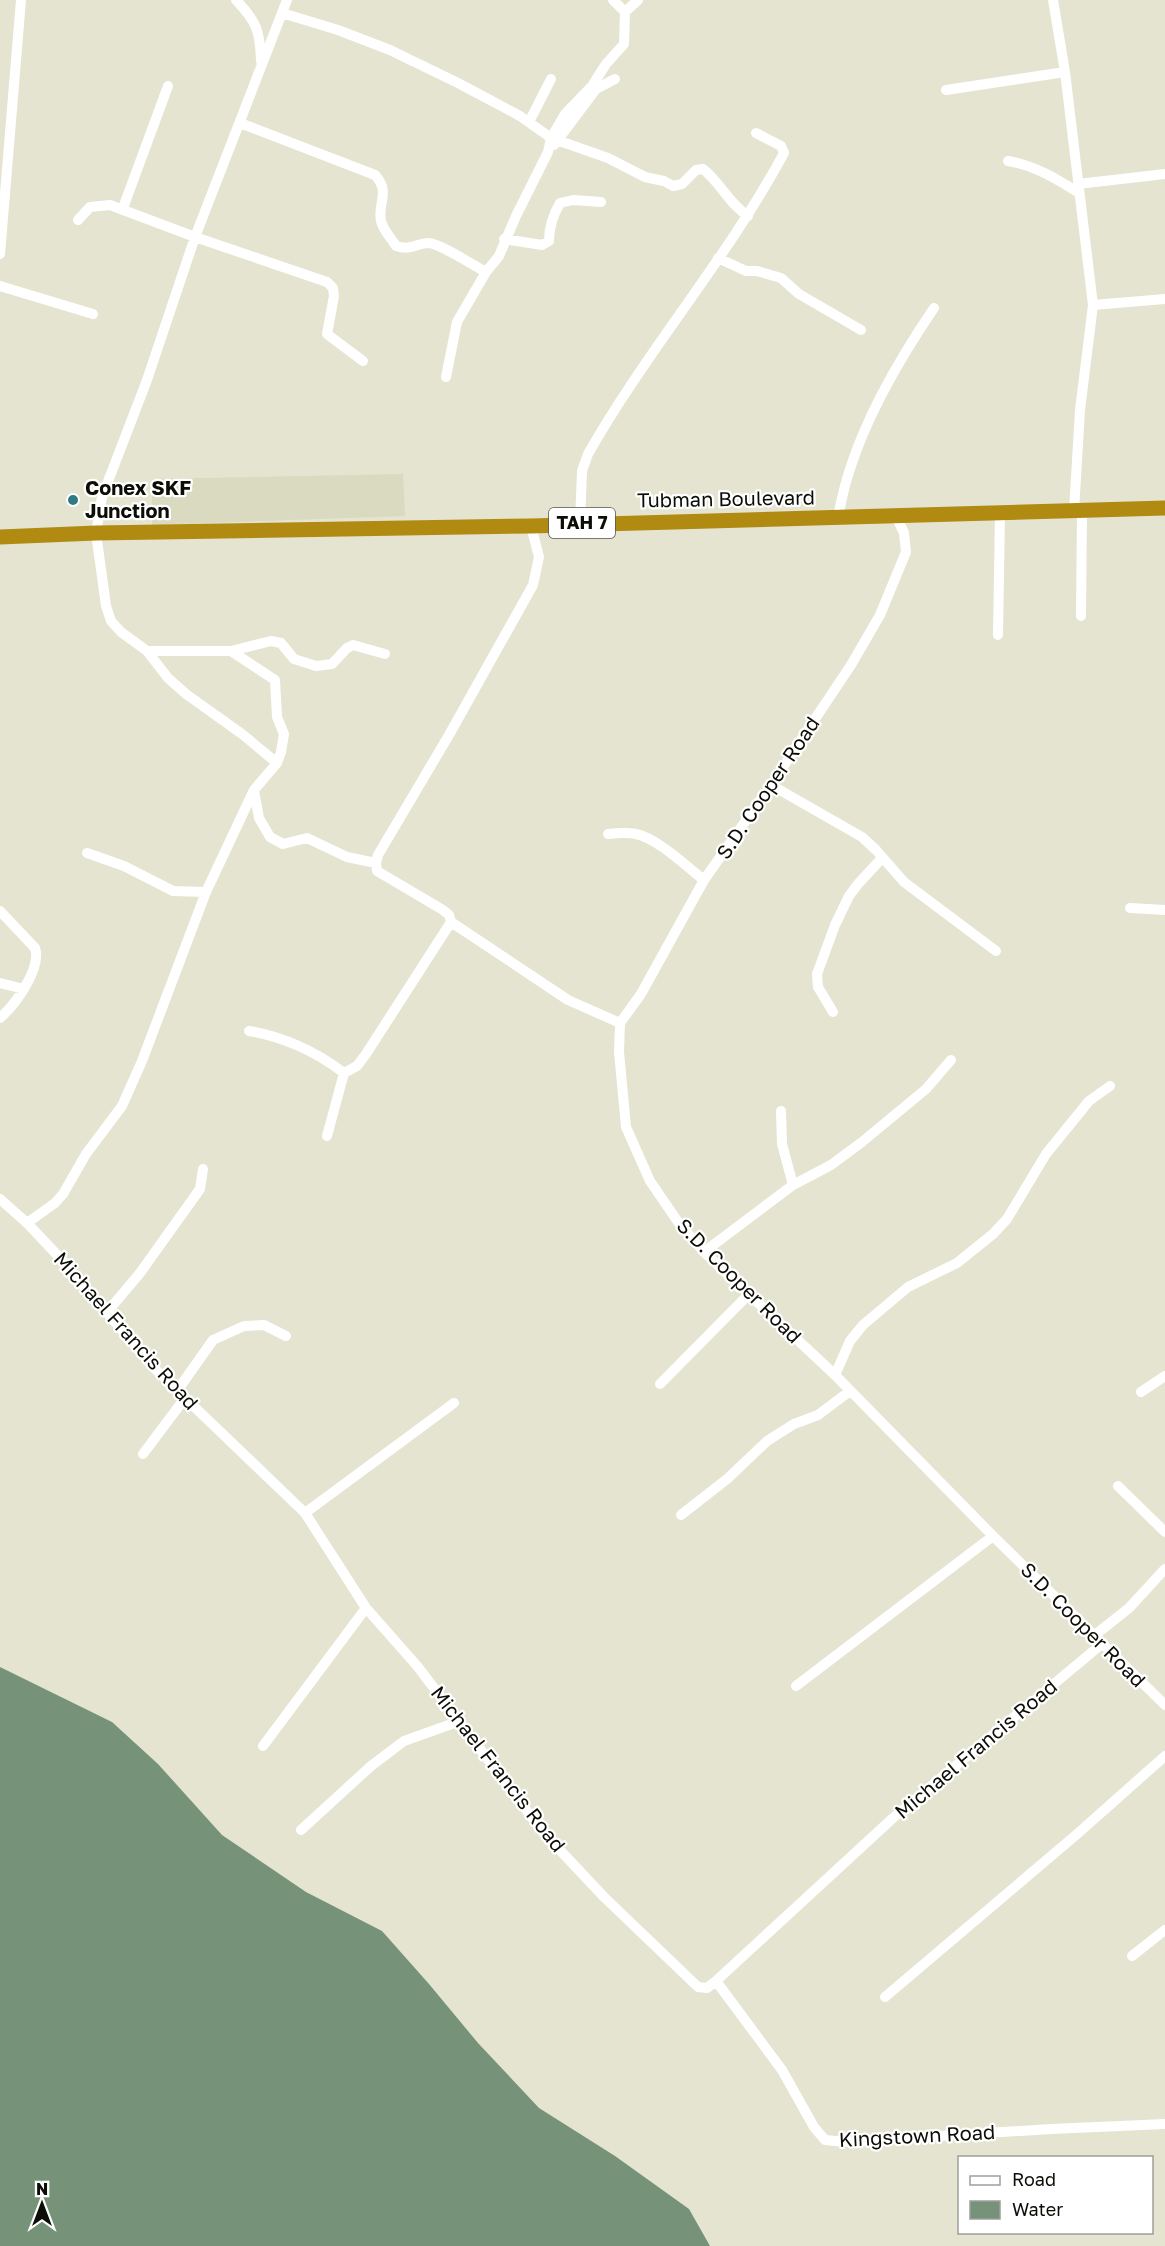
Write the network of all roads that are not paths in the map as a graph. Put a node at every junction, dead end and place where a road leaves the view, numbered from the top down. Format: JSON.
{"nodes":[{"id":1,"x":21,"y":0,"type":"edge"},
{"id":2,"x":236,"y":0,"type":"edge"},
{"id":3,"x":287,"y":0,"type":"edge"},
{"id":4,"x":613,"y":0,"type":"edge"},
{"id":5,"x":638,"y":0,"type":"edge"},
{"id":6,"x":1053,"y":0,"type":"edge"},
{"id":7,"x":626,"y":12,"type":"junction"},
{"id":8,"x":282,"y":13,"type":"junction"},
{"id":9,"x":261,"y":64,"type":"junction"},
{"id":10,"x":1065,"y":72,"type":"junction"},
{"id":11,"x":615,"y":79,"type":"dead end"},
{"id":12,"x":551,"y":80,"type":"dead end"},
{"id":13,"x":168,"y":86,"type":"dead end"},
{"id":14,"x":946,"y":90,"type":"dead end"},
{"id":15,"x":529,"y":122,"type":"junction"},
{"id":16,"x":240,"y":123,"type":"junction"},
{"id":17,"x":756,"y":134,"type":"dead end"},
{"id":18,"x":554,"y":140,"type":"junction"},
{"id":19,"x":1008,"y":161,"type":"dead end"},
{"id":20,"x":1165,"y":174,"type":"edge"},
{"id":21,"x":1079,"y":188,"type":"junction"},
{"id":22,"x":601,"y":202,"type":"dead end"},
{"id":23,"x":123,"y":208,"type":"junction"},
{"id":24,"x":748,"y":216,"type":"junction"},
{"id":25,"x":78,"y":220,"type":"dead end"},
{"id":26,"x":195,"y":237,"type":"junction"},
{"id":27,"x":504,"y":239,"type":"junction"},
{"id":28,"x":0,"y":254,"type":"edge"},
{"id":29,"x":718,"y":258,"type":"junction"},
{"id":30,"x":486,"y":272,"type":"junction"},
{"id":31,"x":0,"y":286,"type":"edge"},
{"id":32,"x":1165,"y":299,"type":"edge"},
{"id":33,"x":1093,"y":305,"type":"junction"},
{"id":34,"x":934,"y":308,"type":"dead end"},
{"id":35,"x":93,"y":314,"type":"dead end"},
{"id":36,"x":861,"y":330,"type":"dead end"},
{"id":37,"x":363,"y":361,"type":"dead end"},
{"id":38,"x":446,"y":377,"type":"dead end"},
{"id":39,"x":1165,"y":508,"type":"edge"},
{"id":40,"x":1078,"y":511,"type":"junction"},
{"id":41,"x":1000,"y":513,"type":"junction"},
{"id":42,"x":896,"y":516,"type":"junction"},
{"id":43,"x":838,"y":517,"type":"junction"},
{"id":44,"x":580,"y":524,"type":"junction"},
{"id":45,"x":531,"y":526,"type":"junction"},
{"id":46,"x":96,"y":533,"type":"junction"},
{"id":47,"x":0,"y":537,"type":"edge"},
{"id":48,"x":1081,"y":616,"type":"dead end"},
{"id":49,"x":998,"y":635,"type":"dead end"},
{"id":50,"x":147,"y":651,"type":"junction"},
{"id":51,"x":231,"y":651,"type":"junction"},
{"id":52,"x":386,"y":654,"type":"dead end"},
{"id":53,"x":277,"y":763,"type":"junction"},
{"id":54,"x":771,"y":785,"type":"junction"},
{"id":55,"x":254,"y":790,"type":"junction"},
{"id":56,"x":608,"y":834,"type":"dead end"},
{"id":57,"x":87,"y":854,"type":"dead end"},
{"id":58,"x":882,"y":858,"type":"junction"},
{"id":59,"x":376,"y":863,"type":"junction"},
{"id":60,"x":704,"y":880,"type":"junction"},
{"id":61,"x":206,"y":892,"type":"junction"},
{"id":62,"x":1130,"y":908,"type":"dead end"},
{"id":63,"x":1165,"y":910,"type":"edge"},
{"id":64,"x":0,"y":911,"type":"edge"},
{"id":65,"x":451,"y":922,"type":"junction"},
{"id":66,"x":996,"y":951,"type":"dead end"},
{"id":67,"x":0,"y":983,"type":"edge"},
{"id":68,"x":24,"y":989,"type":"junction"},
{"id":69,"x":833,"y":1012,"type":"dead end"},
{"id":70,"x":0,"y":1018,"type":"edge"},
{"id":71,"x":620,"y":1023,"type":"junction"},
{"id":72,"x":249,"y":1031,"type":"dead end"},
{"id":73,"x":951,"y":1060,"type":"dead end"},
{"id":74,"x":344,"y":1073,"type":"junction"},
{"id":75,"x":1110,"y":1086,"type":"dead end"},
{"id":76,"x":781,"y":1111,"type":"dead end"},
{"id":77,"x":327,"y":1136,"type":"dead end"},
{"id":78,"x":203,"y":1169,"type":"dead end"},
{"id":79,"x":793,"y":1185,"type":"junction"},
{"id":80,"x":0,"y":1199,"type":"edge"},
{"id":81,"x":27,"y":1223,"type":"junction"},
{"id":82,"x":704,"y":1252,"type":"junction"},
{"id":83,"x":749,"y":1294,"type":"junction"},
{"id":84,"x":108,"y":1311,"type":"junction"},
{"id":85,"x":286,"y":1335,"type":"dead end"},
{"id":86,"x":835,"y":1375,"type":"junction"},
{"id":87,"x":1165,"y":1376,"type":"edge"},
{"id":88,"x":660,"y":1384,"type":"dead end"},
{"id":89,"x":850,"y":1391,"type":"junction"},
{"id":90,"x":1141,"y":1392,"type":"dead end"},
{"id":91,"x":181,"y":1395,"type":"junction"},
{"id":92,"x":454,"y":1403,"type":"dead end"},
{"id":93,"x":143,"y":1454,"type":"dead end"},
{"id":94,"x":1118,"y":1486,"type":"dead end"},
{"id":95,"x":305,"y":1513,"type":"junction"},
{"id":96,"x":681,"y":1515,"type":"dead end"},
{"id":97,"x":1165,"y":1532,"type":"edge"},
{"id":98,"x":993,"y":1536,"type":"junction"},
{"id":99,"x":1165,"y":1569,"type":"edge"},
{"id":100,"x":366,"y":1608,"type":"junction"},
{"id":101,"x":1099,"y":1639,"type":"junction"},
{"id":102,"x":796,"y":1686,"type":"dead end"},
{"id":103,"x":1165,"y":1705,"type":"edge"},
{"id":104,"x":460,"y":1721,"type":"junction"},
{"id":105,"x":263,"y":1746,"type":"dead end"},
{"id":106,"x":1165,"y":1756,"type":"edge"},
{"id":107,"x":301,"y":1830,"type":"dead end"},
{"id":108,"x":1165,"y":1930,"type":"edge"},
{"id":109,"x":1132,"y":1956,"type":"dead end"},
{"id":110,"x":716,"y":1981,"type":"junction"},
{"id":111,"x":885,"y":1997,"type":"dead end"},
{"id":112,"x":1165,"y":2124,"type":"edge"}],
"edges":[{"from":1,"to":28,"type":"street"},
{"from":2,"to":9,"type":"street"},
{"from":3,"to":8,"type":"street"},
{"from":4,"to":7,"type":"street"},
{"from":5,"to":7,"type":"street"},
{"from":6,"to":10,"type":"street"},
{"from":7,"to":18,"type":"street"},
{"from":8,"to":9,"type":"street"},
{"from":8,"to":15,"type":"street"},
{"from":9,"to":16,"type":"street"},
{"from":10,"to":14,"type":"street"},
{"from":10,"to":21,"type":"street"},
{"from":11,"to":18,"type":"street"},
{"from":12,"to":15,"type":"street"},
{"from":13,"to":23,"type":"street"},
{"from":15,"to":18,"type":"street"},
{"from":16,"to":26,"type":"street"},
{"from":16,"to":30,"type":"street"},
{"from":17,"to":24,"type":"street"},
{"from":18,"to":24,"type":"street"},
{"from":18,"to":27,"type":"street"},
{"from":19,"to":21,"type":"street"},
{"from":20,"to":21,"type":"street"},
{"from":21,"to":33,"type":"street"},
{"from":22,"to":27,"type":"street"},
{"from":23,"to":25,"type":"street"},
{"from":23,"to":26,"type":"street"},
{"from":24,"to":29,"type":"street"},
{"from":26,"to":37,"type":"street"},
{"from":26,"to":46,"type":"street"},
{"from":27,"to":30,"type":"street"},
{"from":29,"to":36,"type":"street"},
{"from":29,"to":44,"type":"street"},
{"from":30,"to":38,"type":"street"},
{"from":31,"to":35,"type":"street"},
{"from":32,"to":33,"type":"street"},
{"from":33,"to":40,"type":"street"},
{"from":34,"to":43,"type":"street"},
{"from":39,"to":40,"type":"highway","name":"Tubman Boulevard","number":"TAH 7"},
{"from":40,"to":41,"type":"highway","name":"Tubman Boulevard","number":"TAH 7"},
{"from":40,"to":48,"type":"street"},
{"from":41,"to":42,"type":"highway","name":"Tubman Boulevard","number":"TAH 7"},
{"from":41,"to":49,"type":"street"},
{"from":42,"to":43,"type":"highway","name":"Tubman Boulevard","number":"TAH 7"},
{"from":42,"to":54,"type":"street","name":"S.D. Cooper Road"},
{"from":43,"to":44,"type":"highway","name":"Tubman Boulevard","number":"TAH 7"},
{"from":44,"to":45,"type":"highway","name":"Tubman Boulevard","number":"TAH 7"},
{"from":45,"to":46,"type":"highway","name":"Tubman Boulevard","number":"TAH 7"},
{"from":45,"to":59,"type":"street"},
{"from":46,"to":47,"type":"highway","name":"Tubman Boulevard","number":"TAH 7"},
{"from":46,"to":50,"type":"street"},
{"from":50,"to":51,"type":"street"},
{"from":50,"to":53,"type":"street"},
{"from":51,"to":52,"type":"street"},
{"from":51,"to":53,"type":"street"},
{"from":53,"to":55,"type":"street"},
{"from":54,"to":58,"type":"street"},
{"from":54,"to":60,"type":"street","name":"S.D. Cooper Road"},
{"from":55,"to":59,"type":"street"},
{"from":55,"to":61,"type":"street"},
{"from":56,"to":60,"type":"street"},
{"from":57,"to":61,"type":"street"},
{"from":58,"to":66,"type":"street"},
{"from":58,"to":69,"type":"street"},
{"from":59,"to":65,"type":"street"},
{"from":60,"to":71,"type":"street","name":"S.D. Cooper Road"},
{"from":61,"to":81,"type":"street"},
{"from":62,"to":63,"type":"street"},
{"from":64,"to":68,"type":"street"},
{"from":65,"to":71,"type":"street"},
{"from":65,"to":74,"type":"street"},
{"from":67,"to":68,"type":"street"},
{"from":68,"to":70,"type":"street"},
{"from":71,"to":82,"type":"street","name":"S.D. Cooper Road"},
{"from":72,"to":74,"type":"street"},
{"from":73,"to":79,"type":"street"},
{"from":74,"to":77,"type":"street"},
{"from":75,"to":86,"type":"street"},
{"from":76,"to":79,"type":"street"},
{"from":78,"to":84,"type":"street"},
{"from":79,"to":82,"type":"street"},
{"from":80,"to":81,"type":"street","name":"Michael Francis Road"},
{"from":81,"to":84,"type":"street","name":"Michael Francis Road"},
{"from":82,"to":83,"type":"street","name":"S.D. Cooper Road"},
{"from":83,"to":86,"type":"street","name":"S.D. Cooper Road"},
{"from":83,"to":88,"type":"street"},
{"from":84,"to":91,"type":"street","name":"Michael Francis Road"},
{"from":85,"to":91,"type":"street"},
{"from":86,"to":89,"type":"street","name":"S.D. Cooper Road"},
{"from":87,"to":90,"type":"street"},
{"from":89,"to":96,"type":"street"},
{"from":89,"to":98,"type":"street","name":"S.D. Cooper Road"},
{"from":91,"to":93,"type":"street"},
{"from":91,"to":95,"type":"street","name":"Michael Francis Road"},
{"from":92,"to":95,"type":"street"},
{"from":94,"to":97,"type":"street"},
{"from":95,"to":100,"type":"street","name":"Michael Francis Road"},
{"from":98,"to":101,"type":"street","name":"S.D. Cooper Road"},
{"from":98,"to":102,"type":"street"},
{"from":99,"to":101,"type":"street","name":"Michael Francis Road"},
{"from":100,"to":104,"type":"street","name":"Michael Francis Road"},
{"from":100,"to":105,"type":"street"},
{"from":101,"to":103,"type":"street","name":"S.D. Cooper Road"},
{"from":101,"to":110,"type":"street","name":"Michael Francis Road"},
{"from":104,"to":107,"type":"street"},
{"from":104,"to":110,"type":"street","name":"Michael Francis Road"},
{"from":106,"to":111,"type":"street"},
{"from":108,"to":109,"type":"street"},
{"from":110,"to":112,"type":"street","name":"Kingstown Road"}]}
